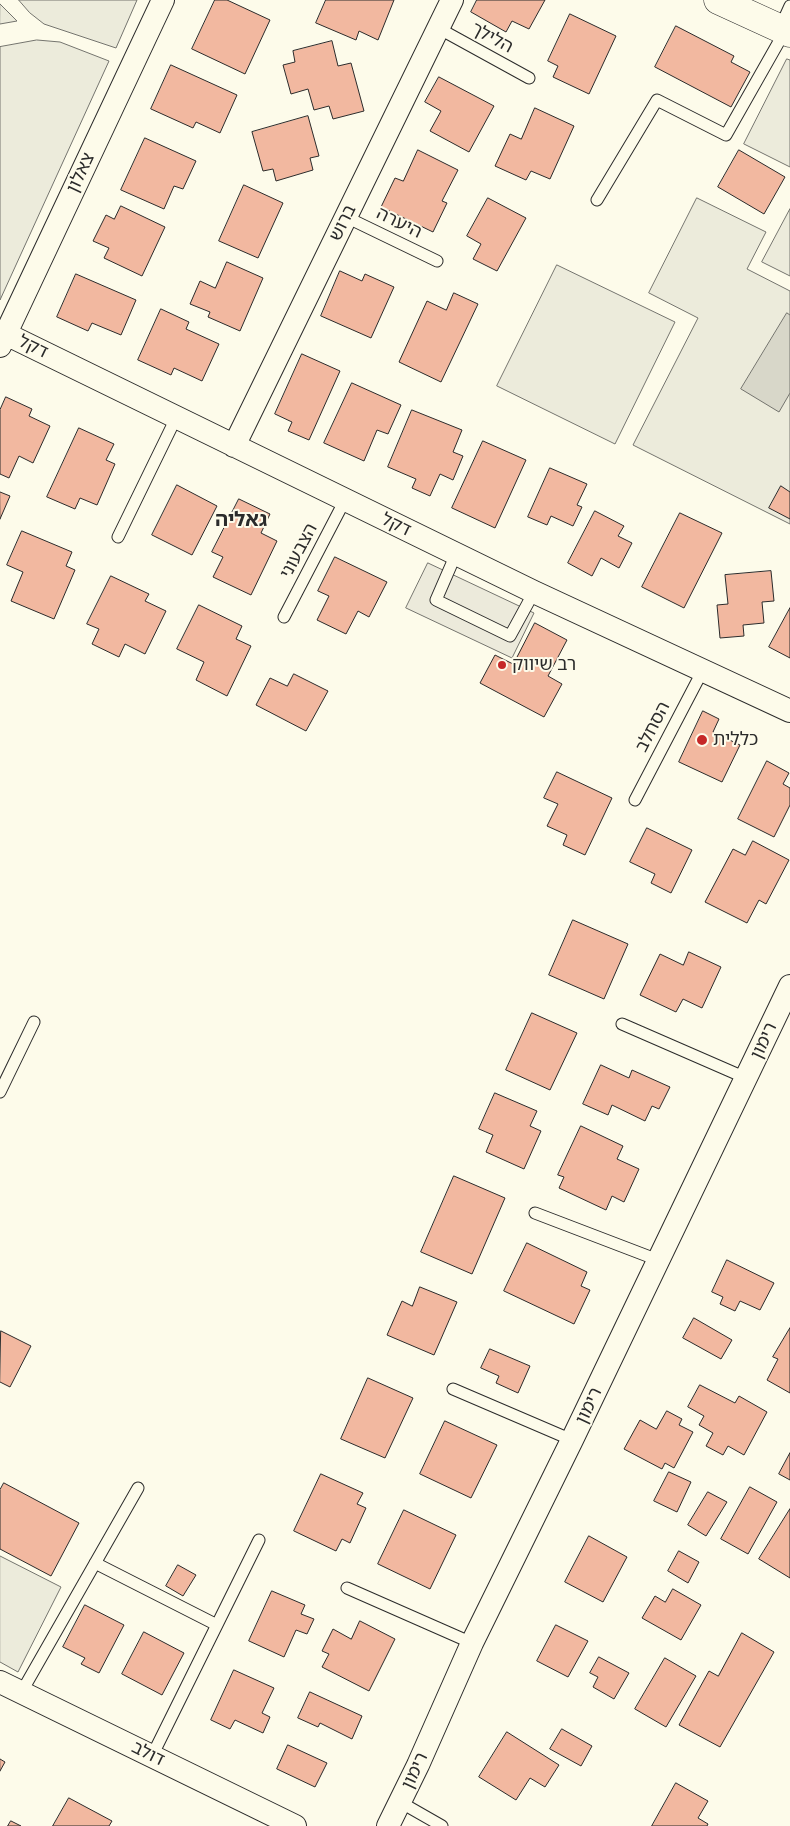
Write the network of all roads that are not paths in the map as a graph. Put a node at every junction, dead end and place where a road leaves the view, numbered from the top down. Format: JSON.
{"nodes":[{"id":1,"x":163,"y":0,"type":"edge"},
{"id":2,"x":452,"y":0,"type":"edge"},
{"id":3,"x":718,"y":0,"type":"edge"},
{"id":4,"x":786,"y":25,"type":"edge"},
{"id":5,"x":438,"y":28,"type":"junction"},
{"id":6,"x":529,"y":78,"type":"dead end"},
{"id":7,"x":597,"y":200,"type":"dead end"},
{"id":8,"x":346,"y":217,"type":"junction"},
{"id":9,"x":437,"y":262,"type":"dead end"},
{"id":10,"x":3,"y":340,"type":"edge"},
{"id":11,"x":176,"y":418,"type":"junction"},
{"id":12,"x":234,"y":446,"type":"junction"},
{"id":13,"x":345,"y":500,"type":"junction"},
{"id":14,"x":118,"y":537,"type":"dead end"},
{"id":15,"x":456,"y":554,"type":"junction"},
{"id":16,"x":534,"y":592,"type":"junction"},
{"id":17,"x":284,"y":617,"type":"dead end"},
{"id":18,"x":703,"y":670,"type":"junction"},
{"id":19,"x":790,"y":711,"type":"edge"},
{"id":20,"x":635,"y":800,"type":"dead end"},
{"id":21,"x":790,"y":986,"type":"edge"},
{"id":22,"x":34,"y":1022,"type":"dead end"},
{"id":23,"x":622,"y":1024,"type":"dead end"},
{"id":24,"x":746,"y":1078,"type":"junction"},
{"id":25,"x":0,"y":1092,"type":"edge"},
{"id":26,"x":535,"y":1213,"type":"dead end"},
{"id":27,"x":658,"y":1260,"type":"junction"},
{"id":28,"x":453,"y":1389,"type":"dead end"},
{"id":29,"x":572,"y":1440,"type":"junction"},
{"id":30,"x":138,"y":1488,"type":"dead end"},
{"id":31,"x":259,"y":1540,"type":"dead end"},
{"id":32,"x":95,"y":1563,"type":"junction"},
{"id":33,"x":347,"y":1588,"type":"dead end"},
{"id":34,"x":217,"y":1625,"type":"junction"},
{"id":35,"x":472,"y":1643,"type":"junction"},
{"id":36,"x":0,"y":1682,"type":"edge"},
{"id":37,"x":21,"y":1692,"type":"junction"},
{"id":38,"x":152,"y":1756,"type":"junction"},
{"id":39,"x":400,"y":1802,"type":"junction"},
{"id":40,"x":295,"y":1826,"type":"edge"},
{"id":41,"x":388,"y":1826,"type":"edge"},
{"id":42,"x":442,"y":1826,"type":"edge"}],
"edges":[{"from":1,"to":10,"type":"street","name":"צאלון"},
{"from":2,"to":5,"type":"street","name":"ברוש"},
{"from":3,"to":4,"type":"street"},
{"from":4,"to":7,"type":"lane"},
{"from":5,"to":6,"type":"lane","name":"הלילך"},
{"from":5,"to":8,"type":"street","name":"ברוש"},
{"from":8,"to":9,"type":"lane","name":"היערה"},
{"from":8,"to":12,"type":"street","name":"ברוש"},
{"from":10,"to":11,"type":"street","name":"דקל"},
{"from":11,"to":12,"type":"street","name":"דקל"},
{"from":11,"to":14,"type":"lane"},
{"from":12,"to":13,"type":"street","name":"דקל"},
{"from":13,"to":15,"type":"street","name":"דקל"},
{"from":13,"to":17,"type":"lane","name":"הצבעוני"},
{"from":15,"to":16,"type":"street","name":"דקל"},
{"from":15,"to":16,"type":"lane"},
{"from":16,"to":18,"type":"street","name":"דקל"},
{"from":18,"to":19,"type":"street","name":"דקל"},
{"from":18,"to":20,"type":"lane","name":"הסחלב"},
{"from":21,"to":24,"type":"street","name":"רימון"},
{"from":22,"to":25,"type":"lane"},
{"from":23,"to":24,"type":"lane"},
{"from":24,"to":27,"type":"street","name":"רימון"},
{"from":26,"to":27,"type":"lane"},
{"from":27,"to":29,"type":"street","name":"רימון"},
{"from":28,"to":29,"type":"lane"},
{"from":29,"to":35,"type":"street","name":"רימון"},
{"from":30,"to":32,"type":"lane"},
{"from":31,"to":34,"type":"lane"},
{"from":32,"to":34,"type":"lane"},
{"from":32,"to":37,"type":"lane"},
{"from":33,"to":35,"type":"lane"},
{"from":34,"to":38,"type":"lane"},
{"from":35,"to":39,"type":"street","name":"רימון"},
{"from":36,"to":37,"type":"street","name":"דולב"},
{"from":37,"to":38,"type":"street","name":"דולב"},
{"from":38,"to":40,"type":"street","name":"דולב"},
{"from":39,"to":41,"type":"street","name":"רימון"},
{"from":39,"to":42,"type":"lane"}]}
